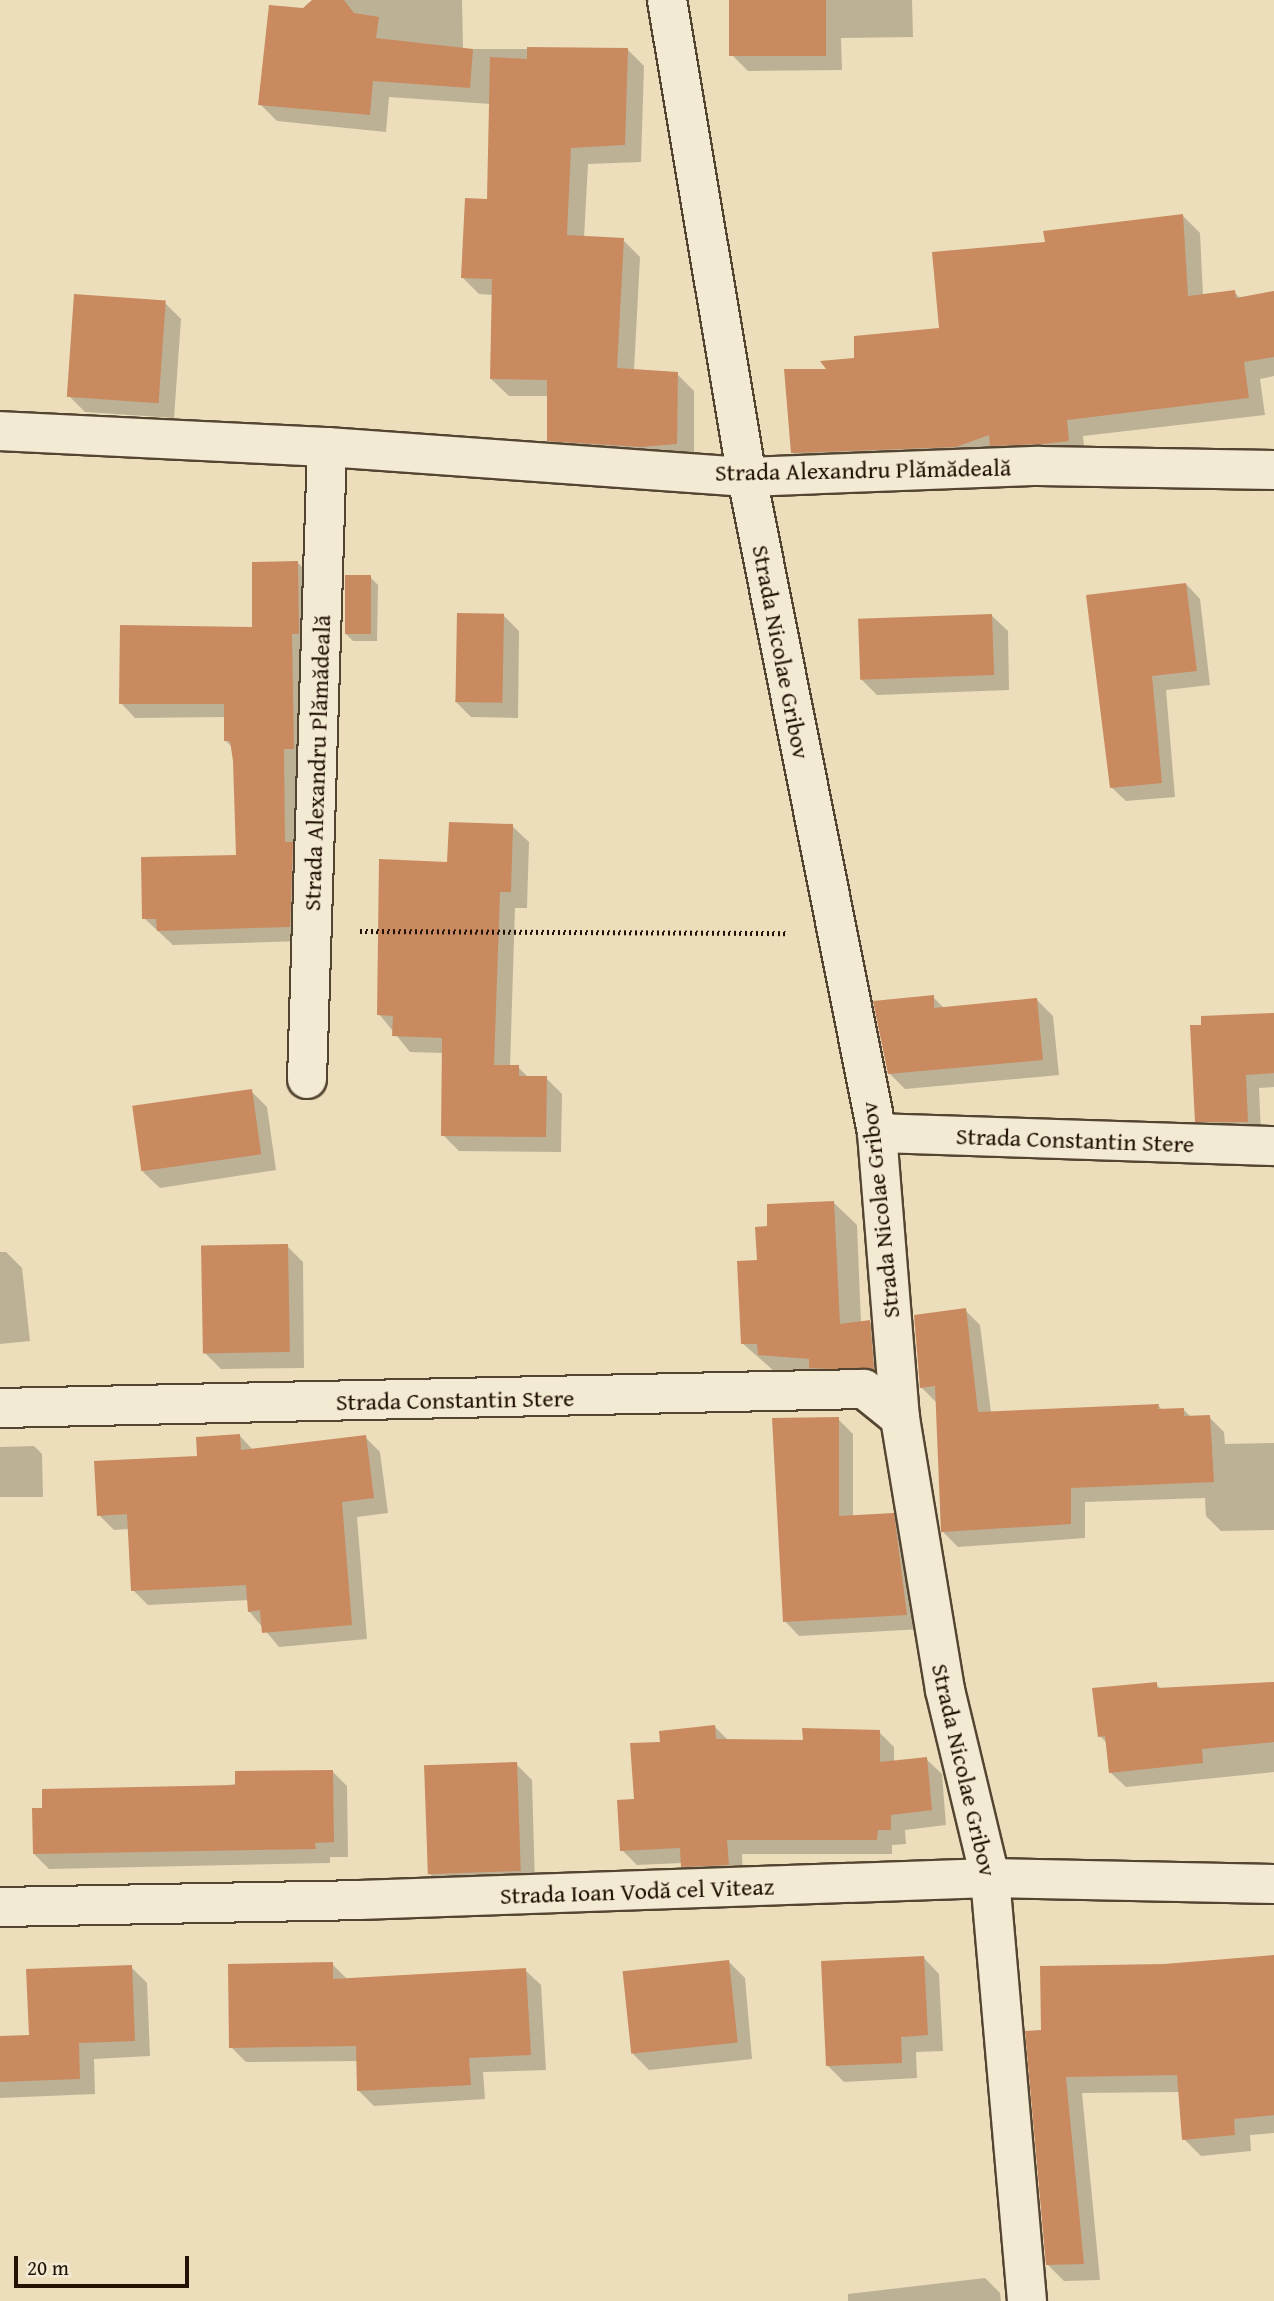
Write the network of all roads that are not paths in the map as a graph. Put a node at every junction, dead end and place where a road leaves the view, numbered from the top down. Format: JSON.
{"nodes":[{"id":1,"x":667,"y":0,"type":"edge"},
{"id":2,"x":0,"y":431,"type":"edge"},
{"id":3,"x":327,"y":447,"type":"junction"},
{"id":4,"x":1274,"y":470,"type":"edge"},
{"id":5,"x":747,"y":477,"type":"junction"},
{"id":6,"x":307,"y":1079,"type":"dead end"},
{"id":7,"x":877,"y":1133,"type":"junction"},
{"id":8,"x":1274,"y":1146,"type":"edge"},
{"id":9,"x":0,"y":1408,"type":"edge"},
{"id":10,"x":900,"y":1418,"type":"junction"},
{"id":11,"x":990,"y":1878,"type":"junction"},
{"id":12,"x":1274,"y":1884,"type":"edge"},
{"id":13,"x":0,"y":1907,"type":"edge"},
{"id":14,"x":1027,"y":2301,"type":"edge"}],
"edges":[{"from":1,"to":5,"type":"street","name":"Strada Nicolae Gribov"},
{"from":2,"to":3,"type":"street","name":"Strada Alexandru Plămădeală"},
{"from":3,"to":5,"type":"street","name":"Strada Alexandru Plămădeală"},
{"from":3,"to":6,"type":"street","name":"Strada Alexandru Plămădeală"},
{"from":4,"to":5,"type":"street","name":"Strada Alexandru Plămădeală"},
{"from":5,"to":7,"type":"street","name":"Strada Nicolae Gribov"},
{"from":7,"to":8,"type":"street","name":"Strada Constantin Stere"},
{"from":7,"to":10,"type":"street","name":"Strada Nicolae Gribov"},
{"from":9,"to":10,"type":"street","name":"Strada Constantin Stere"},
{"from":10,"to":11,"type":"street","name":"Strada Nicolae Gribov"},
{"from":11,"to":12,"type":"street","name":"Strada Ioan Vodă cel Viteaz"},
{"from":11,"to":13,"type":"street","name":"Strada Ioan Vodă cel Viteaz"},
{"from":11,"to":14,"type":"street","name":"Strada Nicolae Gribov"}]}
